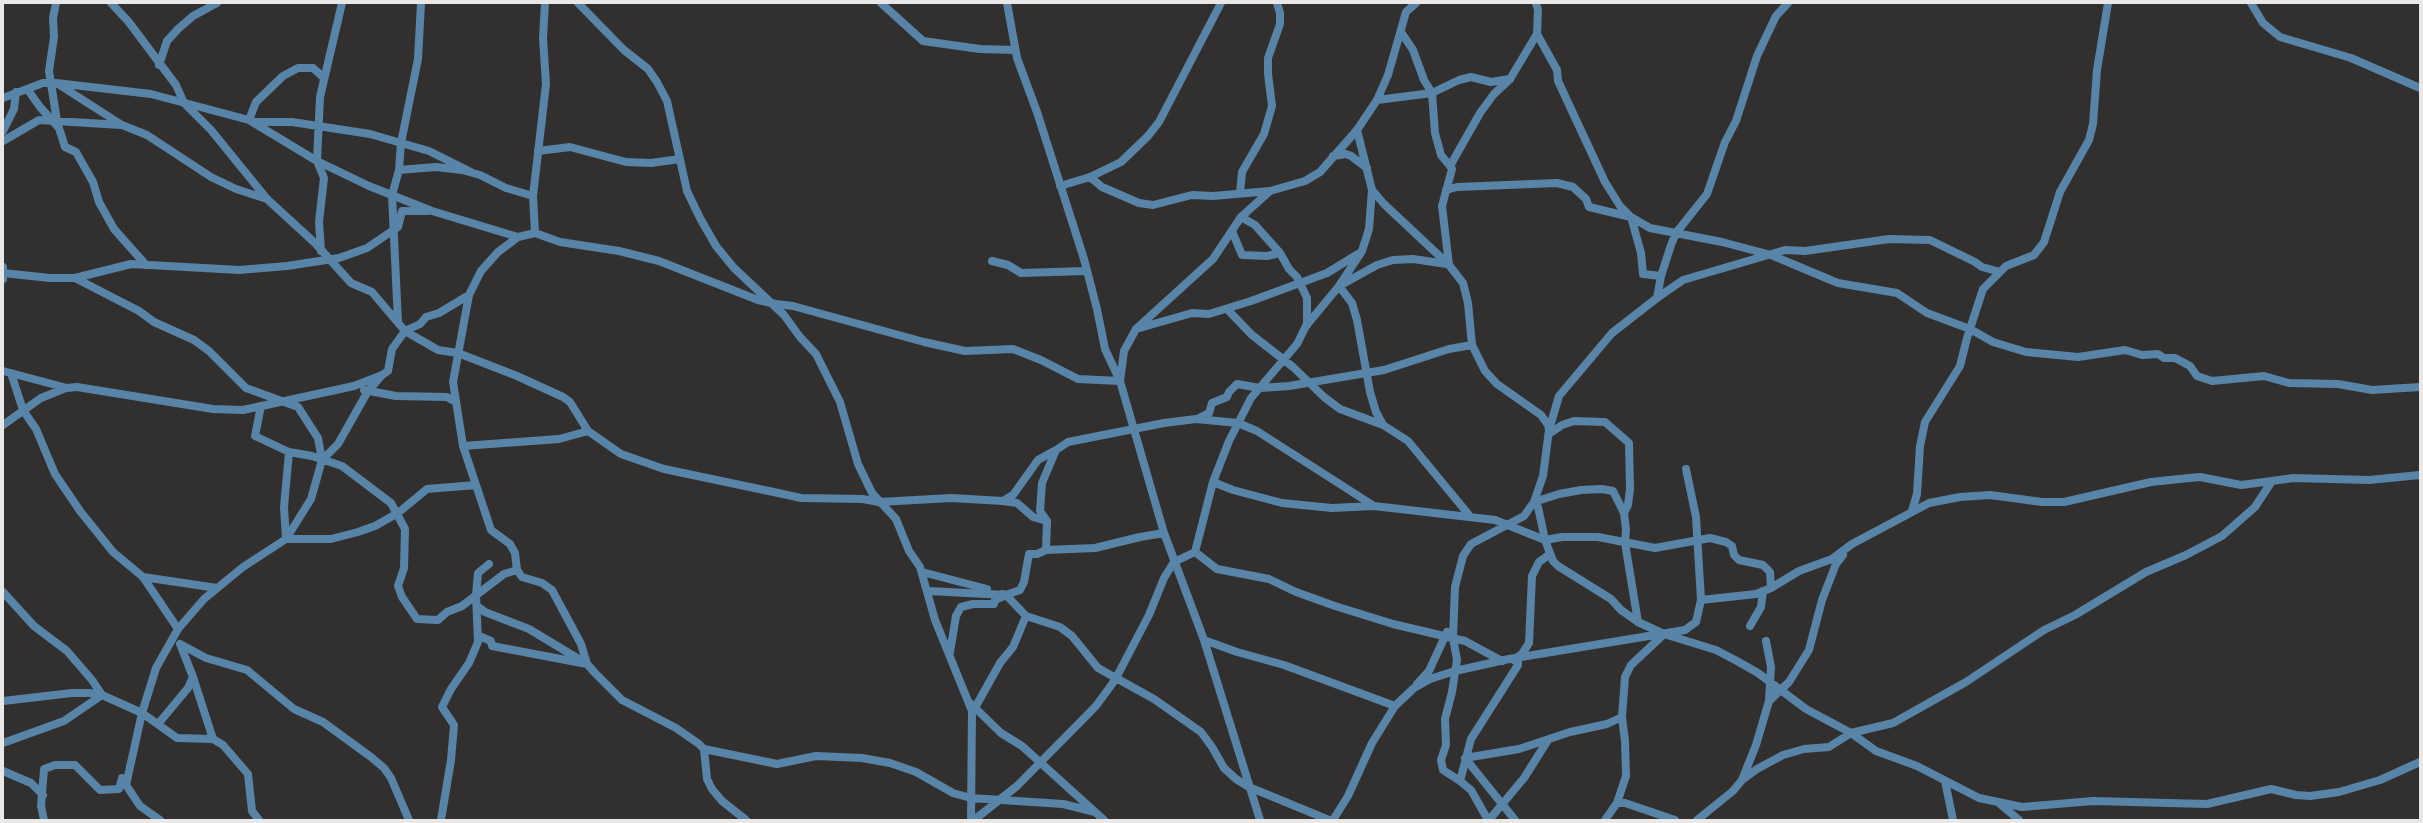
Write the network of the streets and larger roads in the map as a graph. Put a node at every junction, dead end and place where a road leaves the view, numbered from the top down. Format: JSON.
{"nodes":[{"id":1,"x":56,"y":3,"type":"edge"},
{"id":2,"x":111,"y":3,"type":"edge"},
{"id":3,"x":218,"y":3,"type":"edge"},
{"id":4,"x":342,"y":3,"type":"edge"},
{"id":5,"x":422,"y":3,"type":"edge"},
{"id":6,"x":545,"y":3,"type":"edge"},
{"id":7,"x":578,"y":3,"type":"edge"},
{"id":8,"x":882,"y":3,"type":"edge"},
{"id":9,"x":1007,"y":3,"type":"edge"},
{"id":10,"x":1221,"y":3,"type":"edge"},
{"id":11,"x":1277,"y":3,"type":"edge"},
{"id":12,"x":1416,"y":3,"type":"edge"},
{"id":13,"x":1536,"y":3,"type":"edge"},
{"id":14,"x":1788,"y":3,"type":"edge"},
{"id":15,"x":2108,"y":3,"type":"edge"},
{"id":16,"x":2251,"y":3,"type":"edge"},
{"id":17,"x":1401,"y":32,"type":"junction"},
{"id":18,"x":1537,"y":34,"type":"junction"},
{"id":19,"x":1015,"y":50,"type":"junction"},
{"id":20,"x":159,"y":65,"type":"junction"},
{"id":21,"x":323,"y":77,"type":"junction"},
{"id":22,"x":1510,"y":79,"type":"junction"},
{"id":23,"x":53,"y":83,"type":"junction"},
{"id":24,"x":2420,"y":88,"type":"edge"},
{"id":25,"x":28,"y":90,"type":"junction"},
{"id":26,"x":16,"y":92,"type":"junction"},
{"id":27,"x":1432,"y":93,"type":"junction"},
{"id":28,"x":3,"y":98,"type":"edge"},
{"id":29,"x":1378,"y":100,"type":"junction"},
{"id":30,"x":184,"y":103,"type":"junction"},
{"id":31,"x":55,"y":121,"type":"junction"},
{"id":32,"x":252,"y":121,"type":"junction"},
{"id":33,"x":9,"y":123,"type":"junction"},
{"id":34,"x":122,"y":125,"type":"junction"},
{"id":35,"x":318,"y":126,"type":"junction"},
{"id":36,"x":1356,"y":130,"type":"junction"},
{"id":37,"x":3,"y":131,"type":"edge"},
{"id":38,"x":3,"y":137,"type":"edge"},
{"id":39,"x":3,"y":141,"type":"edge"},
{"id":40,"x":401,"y":143,"type":"junction"},
{"id":41,"x":538,"y":151,"type":"junction"},
{"id":42,"x":1333,"y":156,"type":"junction"},
{"id":43,"x":680,"y":160,"type":"junction"},
{"id":44,"x":316,"y":161,"type":"junction"},
{"id":45,"x":1450,"y":166,"type":"junction"},
{"id":46,"x":1367,"y":168,"type":"junction"},
{"id":47,"x":399,"y":170,"type":"junction"},
{"id":48,"x":473,"y":173,"type":"junction"},
{"id":49,"x":1090,"y":177,"type":"junction"},
{"id":50,"x":1060,"y":186,"type":"junction"},
{"id":51,"x":1372,"y":190,"type":"junction"},
{"id":52,"x":1446,"y":190,"type":"junction"},
{"id":53,"x":1270,"y":191,"type":"junction"},
{"id":54,"x":1240,"y":193,"type":"junction"},
{"id":55,"x":392,"y":195,"type":"junction"},
{"id":56,"x":533,"y":196,"type":"junction"},
{"id":57,"x":267,"y":199,"type":"junction"},
{"id":58,"x":432,"y":211,"type":"junction"},
{"id":59,"x":1241,"y":217,"type":"junction"},
{"id":60,"x":1631,"y":217,"type":"junction"},
{"id":61,"x":392,"y":231,"type":"junction"},
{"id":62,"x":1232,"y":231,"type":"junction"},
{"id":63,"x":535,"y":233,"type":"junction"},
{"id":64,"x":1676,"y":233,"type":"junction"},
{"id":65,"x":518,"y":237,"type":"junction"},
{"id":66,"x":321,"y":251,"type":"junction"},
{"id":67,"x":1362,"y":251,"type":"junction"},
{"id":68,"x":1280,"y":253,"type":"junction"},
{"id":69,"x":1771,"y":255,"type":"junction"},
{"id":70,"x":329,"y":260,"type":"junction"},
{"id":71,"x":992,"y":261,"type":"dead end"},
{"id":72,"x":146,"y":265,"type":"junction"},
{"id":73,"x":1449,"y":265,"type":"junction"},
{"id":74,"x":1087,"y":271,"type":"junction"},
{"id":75,"x":2000,"y":272,"type":"junction"},
{"id":76,"x":3,"y":273,"type":"edge"},
{"id":77,"x":1660,"y":276,"type":"junction"},
{"id":78,"x":75,"y":278,"type":"junction"},
{"id":79,"x":1300,"y":282,"type":"junction"},
{"id":80,"x":1339,"y":286,"type":"junction"},
{"id":81,"x":469,"y":295,"type":"junction"},
{"id":82,"x":1657,"y":298,"type":"junction"},
{"id":83,"x":769,"y":303,"type":"junction"},
{"id":84,"x":1226,"y":309,"type":"junction"},
{"id":85,"x":398,"y":322,"type":"junction"},
{"id":86,"x":1306,"y":326,"type":"junction"},
{"id":87,"x":1136,"y":329,"type":"junction"},
{"id":88,"x":1970,"y":329,"type":"junction"},
{"id":89,"x":405,"y":331,"type":"junction"},
{"id":90,"x":1472,"y":345,"type":"junction"},
{"id":91,"x":458,"y":353,"type":"junction"},
{"id":92,"x":1284,"y":360,"type":"junction"},
{"id":93,"x":1365,"y":371,"type":"junction"},
{"id":94,"x":7,"y":372,"type":"edge"},
{"id":95,"x":382,"y":375,"type":"junction"},
{"id":96,"x":1120,"y":381,"type":"junction"},
{"id":97,"x":1310,"y":382,"type":"junction"},
{"id":98,"x":354,"y":386,"type":"junction"},
{"id":99,"x":2420,"y":387,"type":"edge"},
{"id":100,"x":67,"y":388,"type":"junction"},
{"id":101,"x":1260,"y":388,"type":"junction"},
{"id":102,"x":368,"y":391,"type":"junction"},
{"id":103,"x":282,"y":402,"type":"junction"},
{"id":104,"x":456,"y":402,"type":"junction"},
{"id":105,"x":261,"y":406,"type":"junction"},
{"id":106,"x":23,"y":410,"type":"junction"},
{"id":107,"x":1196,"y":419,"type":"junction"},
{"id":108,"x":1238,"y":423,"type":"junction"},
{"id":109,"x":1384,"y":424,"type":"junction"},
{"id":110,"x":3,"y":425,"type":"edge"},
{"id":111,"x":588,"y":430,"type":"junction"},
{"id":112,"x":1132,"y":430,"type":"junction"},
{"id":113,"x":1549,"y":432,"type":"junction"},
{"id":114,"x":463,"y":446,"type":"junction"},
{"id":115,"x":1056,"y":450,"type":"junction"},
{"id":116,"x":289,"y":452,"type":"junction"},
{"id":117,"x":322,"y":460,"type":"junction"},
{"id":118,"x":1686,"y":469,"type":"dead end"},
{"id":119,"x":2420,"y":475,"type":"edge"},
{"id":120,"x":2272,"y":481,"type":"junction"},
{"id":121,"x":1212,"y":482,"type":"junction"},
{"id":122,"x":476,"y":484,"type":"junction"},
{"id":123,"x":1003,"y":501,"type":"junction"},
{"id":124,"x":879,"y":502,"type":"junction"},
{"id":125,"x":1534,"y":502,"type":"junction"},
{"id":126,"x":1374,"y":506,"type":"junction"},
{"id":127,"x":1912,"y":511,"type":"junction"},
{"id":128,"x":398,"y":513,"type":"junction"},
{"id":129,"x":1624,"y":513,"type":"junction"},
{"id":130,"x":1470,"y":515,"type":"junction"},
{"id":131,"x":1047,"y":521,"type":"junction"},
{"id":132,"x":1505,"y":525,"type":"junction"},
{"id":133,"x":1164,"y":534,"type":"junction"},
{"id":134,"x":286,"y":539,"type":"junction"},
{"id":135,"x":1545,"y":540,"type":"junction"},
{"id":136,"x":1696,"y":540,"type":"junction"},
{"id":137,"x":1625,"y":543,"type":"junction"},
{"id":138,"x":1852,"y":544,"type":"junction"},
{"id":139,"x":1046,"y":550,"type":"junction"},
{"id":140,"x":1195,"y":552,"type":"junction"},
{"id":141,"x":1550,"y":554,"type":"junction"},
{"id":142,"x":1174,"y":562,"type":"junction"},
{"id":143,"x":489,"y":564,"type":"dead end"},
{"id":144,"x":517,"y":570,"type":"junction"},
{"id":145,"x":922,"y":572,"type":"junction"},
{"id":146,"x":143,"y":577,"type":"junction"},
{"id":147,"x":217,"y":588,"type":"junction"},
{"id":148,"x":1771,"y":588,"type":"junction"},
{"id":149,"x":928,"y":591,"type":"junction"},
{"id":150,"x":1763,"y":591,"type":"junction"},
{"id":151,"x":3,"y":592,"type":"edge"},
{"id":152,"x":476,"y":595,"type":"junction"},
{"id":153,"x":1006,"y":595,"type":"junction"},
{"id":154,"x":1701,"y":600,"type":"junction"},
{"id":155,"x":477,"y":606,"type":"junction"},
{"id":156,"x":1026,"y":616,"type":"junction"},
{"id":157,"x":1638,"y":622,"type":"junction"},
{"id":158,"x":1750,"y":626,"type":"dead end"},
{"id":159,"x":177,"y":631,"type":"junction"},
{"id":160,"x":1664,"y":634,"type":"junction"},
{"id":161,"x":479,"y":636,"type":"junction"},
{"id":162,"x":1449,"y":637,"type":"junction"},
{"id":163,"x":1204,"y":640,"type":"junction"},
{"id":164,"x":1766,"y":641,"type":"dead end"},
{"id":165,"x":180,"y":644,"type":"junction"},
{"id":166,"x":950,"y":655,"type":"junction"},
{"id":167,"x":1514,"y":660,"type":"junction"},
{"id":168,"x":1502,"y":661,"type":"junction"},
{"id":169,"x":587,"y":664,"type":"junction"},
{"id":170,"x":1455,"y":671,"type":"junction"},
{"id":171,"x":193,"y":677,"type":"junction"},
{"id":172,"x":1115,"y":680,"type":"junction"},
{"id":173,"x":1770,"y":683,"type":"junction"},
{"id":174,"x":1414,"y":688,"type":"junction"},
{"id":175,"x":1780,"y":691,"type":"junction"},
{"id":176,"x":102,"y":695,"type":"junction"},
{"id":177,"x":967,"y":700,"type":"junction"},
{"id":178,"x":3,"y":701,"type":"edge"},
{"id":179,"x":1769,"y":702,"type":"junction"},
{"id":180,"x":976,"y":706,"type":"junction"},
{"id":181,"x":1395,"y":706,"type":"junction"},
{"id":182,"x":142,"y":713,"type":"junction"},
{"id":183,"x":1622,"y":717,"type":"junction"},
{"id":184,"x":158,"y":724,"type":"junction"},
{"id":185,"x":1851,"y":733,"type":"junction"},
{"id":186,"x":213,"y":739,"type":"junction"},
{"id":187,"x":1548,"y":740,"type":"junction"},
{"id":188,"x":3,"y":743,"type":"edge"},
{"id":189,"x":704,"y":749,"type":"junction"},
{"id":190,"x":1465,"y":758,"type":"junction"},
{"id":191,"x":1040,"y":761,"type":"junction"},
{"id":192,"x":2420,"y":762,"type":"edge"},
{"id":193,"x":129,"y":767,"type":"junction"},
{"id":194,"x":3,"y":771,"type":"edge"},
{"id":195,"x":1742,"y":780,"type":"junction"},
{"id":196,"x":1460,"y":781,"type":"junction"},
{"id":197,"x":1945,"y":781,"type":"junction"},
{"id":198,"x":1249,"y":787,"type":"junction"},
{"id":199,"x":43,"y":795,"type":"junction"},
{"id":200,"x":971,"y":798,"type":"junction"},
{"id":201,"x":999,"y":800,"type":"junction"},
{"id":202,"x":1618,"y":802,"type":"junction"},
{"id":203,"x":2000,"y":803,"type":"junction"},
{"id":204,"x":1502,"y":804,"type":"junction"},
{"id":205,"x":1095,"y":812,"type":"junction"},
{"id":206,"x":44,"y":820,"type":"edge"},
{"id":207,"x":160,"y":820,"type":"edge"},
{"id":208,"x":259,"y":820,"type":"edge"},
{"id":209,"x":409,"y":820,"type":"edge"},
{"id":210,"x":441,"y":820,"type":"edge"},
{"id":211,"x":746,"y":820,"type":"edge"},
{"id":212,"x":972,"y":820,"type":"edge"},
{"id":213,"x":1104,"y":820,"type":"edge"},
{"id":214,"x":1260,"y":820,"type":"edge"},
{"id":215,"x":1329,"y":820,"type":"edge"},
{"id":216,"x":1334,"y":820,"type":"edge"},
{"id":217,"x":1488,"y":820,"type":"edge"},
{"id":218,"x":1515,"y":820,"type":"edge"},
{"id":219,"x":1605,"y":820,"type":"edge"},
{"id":220,"x":1675,"y":820,"type":"edge"},
{"id":221,"x":1697,"y":820,"type":"edge"},
{"id":222,"x":1952,"y":820,"type":"edge"},
{"id":223,"x":2019,"y":820,"type":"edge"}],
"edges":[{"from":1,"to":23,"type":"street"},
{"from":2,"to":20,"type":"street"},
{"from":3,"to":20,"type":"street"},
{"from":4,"to":21,"type":"street"},
{"from":5,"to":40,"type":"street"},
{"from":6,"to":41,"type":"street"},
{"from":7,"to":43,"type":"street"},
{"from":8,"to":19,"type":"street"},
{"from":9,"to":19,"type":"street"},
{"from":10,"to":49,"type":"street"},
{"from":11,"to":54,"type":"street"},
{"from":12,"to":17,"type":"street"},
{"from":13,"to":18,"type":"street"},
{"from":14,"to":64,"type":"street"},
{"from":15,"to":75,"type":"street"},
{"from":16,"to":24,"type":"street"},
{"from":17,"to":27,"type":"street"},
{"from":17,"to":29,"type":"street"},
{"from":18,"to":22,"type":"street"},
{"from":18,"to":60,"type":"street"},
{"from":19,"to":50,"type":"street"},
{"from":20,"to":30,"type":"street"},
{"from":21,"to":32,"type":"street"},
{"from":21,"to":35,"type":"street"},
{"from":22,"to":27,"type":"street"},
{"from":22,"to":45,"type":"street"},
{"from":23,"to":25,"type":"street"},
{"from":23,"to":30,"type":"street"},
{"from":23,"to":31,"type":"street"},
{"from":23,"to":34,"type":"street"},
{"from":25,"to":26,"type":"street"},
{"from":25,"to":31,"type":"street"},
{"from":26,"to":28,"type":"street"},
{"from":26,"to":33,"type":"street"},
{"from":27,"to":29,"type":"street"},
{"from":27,"to":45,"type":"street"},
{"from":29,"to":36,"type":"street"},
{"from":30,"to":32,"type":"street"},
{"from":30,"to":57,"type":"street"},
{"from":31,"to":34,"type":"street"},
{"from":31,"to":39,"type":"street"},
{"from":31,"to":72,"type":"street"},
{"from":32,"to":35,"type":"street"},
{"from":32,"to":44,"type":"street"},
{"from":33,"to":37,"type":"street"},
{"from":33,"to":38,"type":"street"},
{"from":34,"to":57,"type":"street"},
{"from":35,"to":40,"type":"street"},
{"from":35,"to":44,"type":"street"},
{"from":36,"to":42,"type":"street"},
{"from":36,"to":46,"type":"street"},
{"from":40,"to":47,"type":"street"},
{"from":40,"to":48,"type":"street"},
{"from":41,"to":43,"type":"street"},
{"from":41,"to":56,"type":"street"},
{"from":42,"to":46,"type":"street"},
{"from":42,"to":53,"type":"street"},
{"from":43,"to":83,"type":"street"},
{"from":44,"to":55,"type":"street"},
{"from":44,"to":66,"type":"street"},
{"from":45,"to":52,"type":"street"},
{"from":46,"to":51,"type":"street"},
{"from":47,"to":48,"type":"street"},
{"from":47,"to":55,"type":"street"},
{"from":48,"to":56,"type":"street"},
{"from":49,"to":50,"type":"street"},
{"from":49,"to":54,"type":"street"},
{"from":50,"to":74,"type":"street"},
{"from":51,"to":67,"type":"street"},
{"from":51,"to":73,"type":"street"},
{"from":52,"to":60,"type":"street"},
{"from":52,"to":73,"type":"street"},
{"from":53,"to":54,"type":"street"},
{"from":53,"to":59,"type":"street"},
{"from":55,"to":58,"type":"street"},
{"from":55,"to":61,"type":"street"},
{"from":56,"to":63,"type":"street"},
{"from":57,"to":66,"type":"street"},
{"from":58,"to":61,"type":"street"},
{"from":58,"to":65,"type":"street"},
{"from":59,"to":62,"type":"street"},
{"from":59,"to":68,"type":"street"},
{"from":60,"to":64,"type":"street"},
{"from":60,"to":77,"type":"street"},
{"from":61,"to":70,"type":"street"},
{"from":61,"to":85,"type":"street"},
{"from":62,"to":68,"type":"street"},
{"from":62,"to":87,"type":"street"},
{"from":63,"to":65,"type":"street"},
{"from":63,"to":83,"type":"street"},
{"from":64,"to":69,"type":"street"},
{"from":64,"to":77,"type":"street"},
{"from":65,"to":81,"type":"street"},
{"from":66,"to":70,"type":"street"},
{"from":67,"to":79,"type":"street"},
{"from":67,"to":80,"type":"street"},
{"from":68,"to":79,"type":"street"},
{"from":69,"to":75,"type":"street"},
{"from":69,"to":82,"type":"street"},
{"from":69,"to":88,"type":"street"},
{"from":70,"to":72,"type":"street"},
{"from":70,"to":85,"type":"street"},
{"from":71,"to":74,"type":"street"},
{"from":72,"to":78,"type":"street"},
{"from":73,"to":80,"type":"street"},
{"from":73,"to":90,"type":"street"},
{"from":74,"to":96,"type":"street"},
{"from":75,"to":88,"type":"street"},
{"from":76,"to":78,"type":"street"},
{"from":77,"to":82,"type":"street"},
{"from":78,"to":103,"type":"street"},
{"from":79,"to":84,"type":"street"},
{"from":79,"to":86,"type":"street"},
{"from":80,"to":86,"type":"street"},
{"from":80,"to":93,"type":"street"},
{"from":81,"to":89,"type":"street"},
{"from":81,"to":91,"type":"street"},
{"from":82,"to":113,"type":"street"},
{"from":83,"to":96,"type":"street"},
{"from":83,"to":124,"type":"street"},
{"from":84,"to":87,"type":"street"},
{"from":84,"to":92,"type":"street"},
{"from":85,"to":89,"type":"street"},
{"from":86,"to":92,"type":"street"},
{"from":87,"to":96,"type":"street"},
{"from":88,"to":99,"type":"street"},
{"from":88,"to":127,"type":"street"},
{"from":89,"to":91,"type":"street"},
{"from":89,"to":95,"type":"street"},
{"from":90,"to":93,"type":"street"},
{"from":90,"to":113,"type":"street"},
{"from":91,"to":104,"type":"street"},
{"from":91,"to":111,"type":"street"},
{"from":92,"to":97,"type":"street"},
{"from":92,"to":101,"type":"street"},
{"from":93,"to":97,"type":"street"},
{"from":93,"to":109,"type":"street"},
{"from":94,"to":100,"type":"street"},
{"from":94,"to":106,"type":"street"},
{"from":95,"to":98,"type":"street"},
{"from":95,"to":102,"type":"street"},
{"from":96,"to":112,"type":"street"},
{"from":97,"to":101,"type":"street"},
{"from":97,"to":109,"type":"street"},
{"from":98,"to":102,"type":"street"},
{"from":98,"to":103,"type":"street"},
{"from":100,"to":105,"type":"street"},
{"from":100,"to":106,"type":"street"},
{"from":101,"to":107,"type":"street"},
{"from":101,"to":108,"type":"street"},
{"from":102,"to":104,"type":"street"},
{"from":102,"to":117,"type":"street"},
{"from":103,"to":105,"type":"street"},
{"from":103,"to":117,"type":"street"},
{"from":104,"to":114,"type":"street"},
{"from":105,"to":116,"type":"street"},
{"from":106,"to":110,"type":"street"},
{"from":106,"to":146,"type":"street"},
{"from":107,"to":108,"type":"street"},
{"from":107,"to":112,"type":"street"},
{"from":108,"to":121,"type":"street"},
{"from":108,"to":126,"type":"street"},
{"from":109,"to":130,"type":"street"},
{"from":111,"to":114,"type":"street"},
{"from":111,"to":124,"type":"street"},
{"from":112,"to":115,"type":"street"},
{"from":112,"to":133,"type":"street"},
{"from":113,"to":125,"type":"street"},
{"from":113,"to":129,"type":"street"},
{"from":114,"to":122,"type":"street"},
{"from":115,"to":123,"type":"street"},
{"from":115,"to":131,"type":"street"},
{"from":116,"to":117,"type":"street"},
{"from":116,"to":134,"type":"street"},
{"from":117,"to":128,"type":"street"},
{"from":117,"to":134,"type":"street"},
{"from":118,"to":136,"type":"street"},
{"from":119,"to":120,"type":"street"},
{"from":120,"to":127,"type":"street"},
{"from":120,"to":185,"type":"street"},
{"from":121,"to":126,"type":"street"},
{"from":121,"to":140,"type":"street"},
{"from":122,"to":128,"type":"street"},
{"from":122,"to":144,"type":"street"},
{"from":123,"to":124,"type":"street"},
{"from":123,"to":131,"type":"street"},
{"from":124,"to":145,"type":"street"},
{"from":125,"to":129,"type":"street"},
{"from":125,"to":132,"type":"street"},
{"from":125,"to":135,"type":"street"},
{"from":126,"to":130,"type":"street"},
{"from":127,"to":138,"type":"street"},
{"from":128,"to":134,"type":"street"},
{"from":128,"to":152,"type":"street"},
{"from":129,"to":137,"type":"street"},
{"from":130,"to":132,"type":"street"},
{"from":131,"to":139,"type":"street"},
{"from":132,"to":135,"type":"street"},
{"from":132,"to":162,"type":"street"},
{"from":133,"to":139,"type":"street"},
{"from":133,"to":142,"type":"street"},
{"from":134,"to":147,"type":"street"},
{"from":135,"to":137,"type":"street"},
{"from":135,"to":141,"type":"street"},
{"from":136,"to":137,"type":"street"},
{"from":136,"to":148,"type":"street"},
{"from":136,"to":154,"type":"street"},
{"from":137,"to":157,"type":"street"},
{"from":138,"to":148,"type":"street"},
{"from":138,"to":175,"type":"street"},
{"from":139,"to":153,"type":"street"},
{"from":140,"to":142,"type":"street"},
{"from":140,"to":162,"type":"street"},
{"from":141,"to":157,"type":"street"},
{"from":141,"to":167,"type":"street"},
{"from":142,"to":163,"type":"street"},
{"from":142,"to":172,"type":"street"},
{"from":143,"to":152,"type":"street"},
{"from":144,"to":152,"type":"street"},
{"from":144,"to":169,"type":"street"},
{"from":145,"to":149,"type":"street"},
{"from":145,"to":153,"type":"street"},
{"from":146,"to":147,"type":"street"},
{"from":146,"to":159,"type":"street"},
{"from":147,"to":159,"type":"street"},
{"from":148,"to":150,"type":"street"},
{"from":149,"to":153,"type":"street"},
{"from":149,"to":166,"type":"street"},
{"from":150,"to":154,"type":"street"},
{"from":150,"to":158,"type":"street"},
{"from":151,"to":176,"type":"street"},
{"from":152,"to":155,"type":"street"},
{"from":153,"to":156,"type":"street"},
{"from":153,"to":166,"type":"street"},
{"from":154,"to":160,"type":"street"},
{"from":155,"to":161,"type":"street"},
{"from":155,"to":169,"type":"street"},
{"from":156,"to":172,"type":"street"},
{"from":156,"to":180,"type":"street"},
{"from":157,"to":160,"type":"street"},
{"from":159,"to":165,"type":"street"},
{"from":159,"to":182,"type":"street"},
{"from":160,"to":167,"type":"street"},
{"from":160,"to":173,"type":"street"},
{"from":160,"to":183,"type":"street"},
{"from":161,"to":169,"type":"street"},
{"from":161,"to":210,"type":"street"},
{"from":162,"to":168,"type":"street"},
{"from":162,"to":170,"type":"street"},
{"from":162,"to":174,"type":"street"},
{"from":163,"to":181,"type":"street"},
{"from":163,"to":198,"type":"street"},
{"from":164,"to":173,"type":"street"},
{"from":165,"to":171,"type":"street"},
{"from":165,"to":209,"type":"street"},
{"from":166,"to":177,"type":"street"},
{"from":167,"to":168,"type":"street"},
{"from":167,"to":190,"type":"street"},
{"from":168,"to":170,"type":"street"},
{"from":169,"to":189,"type":"street"},
{"from":170,"to":174,"type":"street"},
{"from":170,"to":196,"type":"street"},
{"from":171,"to":184,"type":"street"},
{"from":171,"to":186,"type":"street"},
{"from":172,"to":191,"type":"street"},
{"from":172,"to":198,"type":"street"},
{"from":173,"to":175,"type":"street"},
{"from":173,"to":179,"type":"street"},
{"from":174,"to":181,"type":"street"},
{"from":175,"to":179,"type":"street"},
{"from":175,"to":185,"type":"street"},
{"from":176,"to":178,"type":"street"},
{"from":176,"to":182,"type":"street"},
{"from":176,"to":188,"type":"street"},
{"from":177,"to":180,"type":"street"},
{"from":177,"to":200,"type":"street"},
{"from":179,"to":195,"type":"street"},
{"from":180,"to":191,"type":"street"},
{"from":181,"to":216,"type":"street"},
{"from":182,"to":184,"type":"street"},
{"from":182,"to":193,"type":"street"},
{"from":183,"to":187,"type":"street"},
{"from":183,"to":202,"type":"street"},
{"from":184,"to":186,"type":"street"},
{"from":185,"to":195,"type":"street"},
{"from":185,"to":197,"type":"street"},
{"from":186,"to":208,"type":"street"},
{"from":187,"to":190,"type":"street"},
{"from":187,"to":204,"type":"street"},
{"from":189,"to":200,"type":"street"},
{"from":189,"to":211,"type":"street"},
{"from":190,"to":196,"type":"street"},
{"from":190,"to":204,"type":"street"},
{"from":191,"to":201,"type":"street"},
{"from":191,"to":205,"type":"street"},
{"from":192,"to":203,"type":"street"},
{"from":193,"to":199,"type":"street"},
{"from":193,"to":207,"type":"street"},
{"from":194,"to":199,"type":"street"},
{"from":195,"to":221,"type":"street"},
{"from":196,"to":217,"type":"street"},
{"from":197,"to":203,"type":"street"},
{"from":197,"to":222,"type":"street"},
{"from":198,"to":214,"type":"street"},
{"from":198,"to":215,"type":"street"},
{"from":199,"to":206,"type":"street"},
{"from":200,"to":201,"type":"street"},
{"from":200,"to":212,"type":"street"},
{"from":201,"to":205,"type":"street"},
{"from":201,"to":212,"type":"street"},
{"from":202,"to":219,"type":"street"},
{"from":202,"to":220,"type":"street"},
{"from":203,"to":223,"type":"street"},
{"from":204,"to":217,"type":"street"},
{"from":204,"to":218,"type":"street"},
{"from":205,"to":213,"type":"street"}]}
